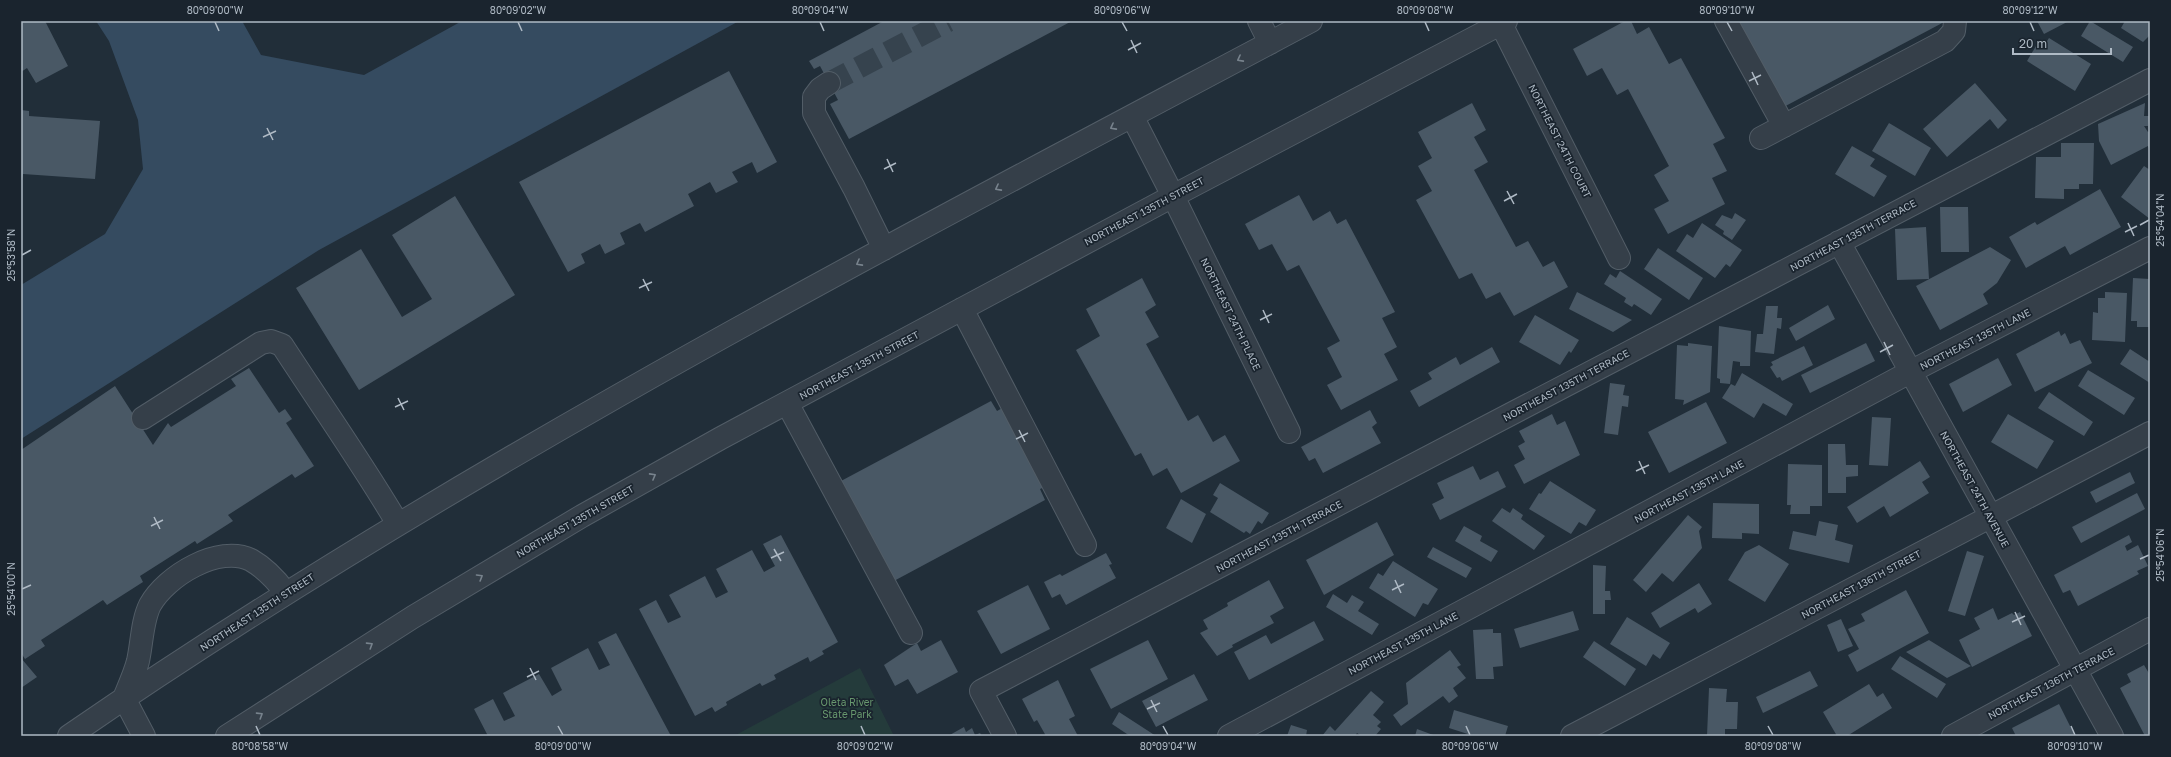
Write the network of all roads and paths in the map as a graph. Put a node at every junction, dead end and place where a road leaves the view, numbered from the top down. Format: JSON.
{"nodes":[{"id":1,"x":1259,"y":21,"type":"edge"},
{"id":2,"x":1311,"y":21,"type":"edge"},
{"id":3,"x":1726,"y":21,"type":"edge"},
{"id":4,"x":1955,"y":21,"type":"edge"},
{"id":5,"x":1503,"y":22,"type":"edge"},
{"id":6,"x":1270,"y":43,"type":"junction"},
{"id":7,"x":2150,"y":80,"type":"edge"},
{"id":8,"x":829,"y":83,"type":"tunnel mouth"},
{"id":9,"x":1132,"y":116,"type":"junction"},
{"id":10,"x":1784,"y":126,"type":"junction"},
{"id":11,"x":1761,"y":138,"type":"dead end"},
{"id":12,"x":1173,"y":196,"type":"junction"},
{"id":13,"x":1839,"y":242,"type":"junction"},
{"id":14,"x":2150,"y":248,"type":"edge"},
{"id":15,"x":884,"y":249,"type":"junction"},
{"id":16,"x":1619,"y":258,"type":"dead end"},
{"id":17,"x":962,"y":310,"type":"junction"},
{"id":18,"x":1910,"y":372,"type":"junction"},
{"id":19,"x":787,"y":403,"type":"junction"},
{"id":20,"x":143,"y":418,"type":"dead end"},
{"id":21,"x":1289,"y":432,"type":"dead end"},
{"id":22,"x":2150,"y":433,"type":"edge"},
{"id":23,"x":1990,"y":516,"type":"junction"},
{"id":24,"x":398,"y":524,"type":"junction"},
{"id":25,"x":1085,"y":545,"type":"dead end"},
{"id":26,"x":286,"y":593,"type":"junction"},
{"id":27,"x":2150,"y":629,"type":"edge"},
{"id":28,"x":911,"y":633,"type":"dead end"},
{"id":29,"x":2075,"y":670,"type":"junction"},
{"id":30,"x":124,"y":698,"type":"junction"},
{"id":31,"x":69,"y":736,"type":"edge"},
{"id":32,"x":144,"y":736,"type":"edge"},
{"id":33,"x":227,"y":736,"type":"edge"},
{"id":34,"x":1005,"y":736,"type":"edge"},
{"id":35,"x":1229,"y":736,"type":"edge"},
{"id":36,"x":1572,"y":736,"type":"edge"},
{"id":37,"x":1953,"y":736,"type":"edge"},
{"id":38,"x":2112,"y":736,"type":"edge"}],
"edges":[{"from":1,"to":6,"type":"street"},
{"from":2,"to":6,"type":"street","name":"NORTHEAST 135TH STREET"},
{"from":3,"to":10,"type":"street"},
{"from":4,"to":10,"type":"street"},
{"from":5,"to":12,"type":"street","name":"NORTHEAST 135TH STREET"},
{"from":5,"to":16,"type":"street","name":"NORTHEAST 24TH COURT"},
{"from":6,"to":9,"type":"street","name":"NORTHEAST 135TH STREET","one_way":true},
{"from":7,"to":13,"type":"street","name":"NORTHEAST 135TH TERRACE"},
{"from":8,"to":15,"type":"street"},
{"from":9,"to":12,"type":"street","name":"NORTHEAST 24TH PLACE"},
{"from":9,"to":15,"type":"street","name":"NORTHEAST 135TH STREET","one_way":true},
{"from":10,"to":11,"type":"street"},
{"from":12,"to":17,"type":"street","name":"NORTHEAST 135TH STREET"},
{"from":12,"to":21,"type":"street","name":"NORTHEAST 24TH PLACE"},
{"from":13,"to":18,"type":"street","name":"NORTHEAST 24TH AVENUE"},
{"from":13,"to":34,"type":"street","name":"NORTHEAST 135TH TERRACE"},
{"from":14,"to":18,"type":"street","name":"NORTHEAST 135TH LANE"},
{"from":15,"to":24,"type":"street","name":"NORTHEAST 135TH STREET","one_way":true},
{"from":17,"to":19,"type":"street","name":"NORTHEAST 135TH STREET"},
{"from":17,"to":25,"type":"street"},
{"from":18,"to":23,"type":"street","name":"NORTHEAST 24TH AVENUE"},
{"from":18,"to":35,"type":"street","name":"NORTHEAST 135TH LANE"},
{"from":19,"to":28,"type":"street"},
{"from":33,"to":19,"type":"street","name":"NORTHEAST 135TH STREET","one_way":true},
{"from":20,"to":24,"type":"street"},
{"from":22,"to":23,"type":"street","name":"NORTHEAST 136TH STREET"},
{"from":23,"to":29,"type":"street","name":"NORTHEAST 24TH AVENUE"},
{"from":23,"to":36,"type":"street","name":"NORTHEAST 136TH STREET"},
{"from":24,"to":26,"type":"street","name":"NORTHEAST 135TH STREET"},
{"from":26,"to":30,"type":"street","name":"NORTHEAST 135TH STREET"},
{"from":26,"to":30,"type":"street"},
{"from":27,"to":29,"type":"street","name":"NORTHEAST 136TH TERRACE"},
{"from":29,"to":37,"type":"street","name":"NORTHEAST 136TH TERRACE"},
{"from":29,"to":38,"type":"street","name":"NORTHEAST 24TH AVENUE"},
{"from":30,"to":31,"type":"street","name":"NORTHEAST 135TH STREET"},
{"from":30,"to":32,"type":"street"}]}
